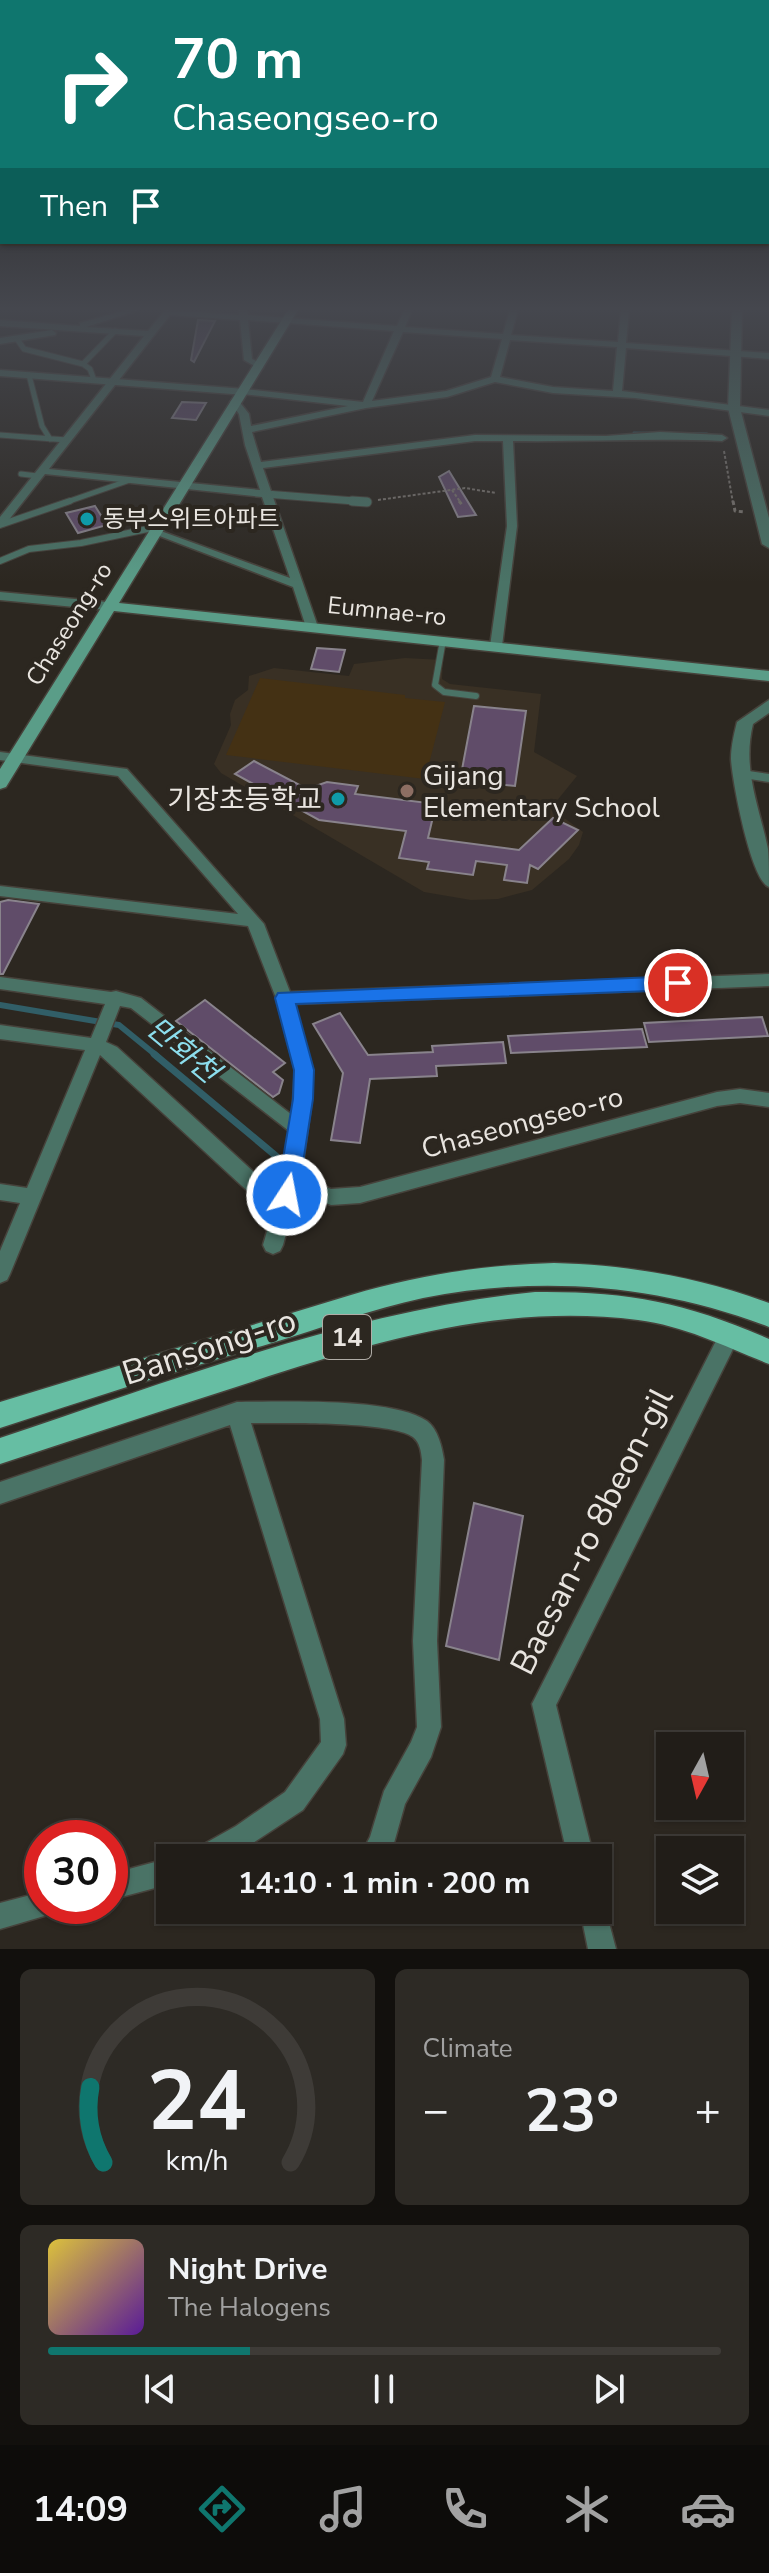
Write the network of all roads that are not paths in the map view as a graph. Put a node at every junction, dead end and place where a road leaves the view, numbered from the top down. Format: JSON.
{"nodes":[{"id":1,"x":36,"y":401,"type":"edge"},
{"id":2,"x":98,"y":401,"type":"edge"},
{"id":3,"x":328,"y":401,"type":"edge"},
{"id":4,"x":368,"y":401,"type":"edge"},
{"id":5,"x":395,"y":401,"type":"edge"},
{"id":6,"x":675,"y":401,"type":"edge"},
{"id":7,"x":735,"y":401,"type":"edge"},
{"id":8,"x":235,"y":402,"type":"joint"},
{"id":9,"x":366,"y":405,"type":"junction"},
{"id":10,"x":734,"y":408,"type":"junction"},
{"id":11,"x":769,"y":413,"type":"edge"},
{"id":12,"x":247,"y":430,"type":"junction"},
{"id":13,"x":1,"y":434,"type":"edge"},
{"id":14,"x":508,"y":437,"type":"junction"},
{"id":15,"x":722,"y":438,"type":"road end"},
{"id":16,"x":50,"y":439,"type":"junction"},
{"id":17,"x":67,"y":440,"type":"junction"},
{"id":18,"x":257,"y":466,"type":"junction"},
{"id":19,"x":21,"y":474,"type":"dead end"},
{"id":20,"x":40,"y":474,"type":"junction"},
{"id":21,"x":130,"y":480,"type":"junction"},
{"id":22,"x":184,"y":485,"type":"junction"},
{"id":23,"x":266,"y":494,"type":"junction"},
{"id":24,"x":367,"y":502,"type":"road end"},
{"id":25,"x":0,"y":507,"type":"edge"},
{"id":26,"x":13,"y":508,"type":"junction"},
{"id":27,"x":0,"y":525,"type":"edge"},
{"id":28,"x":155,"y":530,"type":"junction"},
{"id":29,"x":769,"y":543,"type":"edge"},
{"id":30,"x":0,"y":561,"type":"edge"},
{"id":31,"x":298,"y":585,"type":"junction"},
{"id":32,"x":0,"y":596,"type":"edge"},
{"id":33,"x":107,"y":606,"type":"junction"},
{"id":34,"x":312,"y":627,"type":"junction"},
{"id":35,"x":443,"y":640,"type":"junction"},
{"id":36,"x":496,"y":646,"type":"junction"},
{"id":37,"x":769,"y":676,"type":"edge"},
{"id":38,"x":476,"y":696,"type":"dead end"},
{"id":39,"x":769,"y":705,"type":"edge"},
{"id":40,"x":7,"y":757,"type":"edge"},
{"id":41,"x":742,"y":774,"type":"junction"},
{"id":42,"x":769,"y":778,"type":"edge"},
{"id":43,"x":0,"y":783,"type":"edge"},
{"id":44,"x":769,"y":880,"type":"edge"},
{"id":45,"x":0,"y":891,"type":"edge"},
{"id":46,"x":253,"y":921,"type":"junction"},
{"id":47,"x":769,"y":980,"type":"edge"},
{"id":48,"x":0,"y":983,"type":"edge"},
{"id":49,"x":284,"y":998,"type":"junction"},
{"id":50,"x":114,"y":1003,"type":"junction"},
{"id":51,"x":0,"y":1032,"type":"edge"},
{"id":52,"x":98,"y":1039,"type":"junction"},
{"id":53,"x":769,"y":1100,"type":"edge"},
{"id":54,"x":300,"y":1124,"type":"junction"},
{"id":55,"x":289,"y":1188,"type":"junction"},
{"id":56,"x":0,"y":1192,"type":"edge"},
{"id":57,"x":32,"y":1197,"type":"junction"},
{"id":58,"x":273,"y":1245,"type":"dead end"},
{"id":59,"x":0,"y":1274,"type":"edge"},
{"id":60,"x":769,"y":1315,"type":"edge"},
{"id":61,"x":730,"y":1334,"type":"junction"},
{"id":62,"x":769,"y":1352,"type":"edge"},
{"id":63,"x":237,"y":1412,"type":"junction"},
{"id":64,"x":0,"y":1415,"type":"edge"},
{"id":65,"x":0,"y":1451,"type":"edge"},
{"id":66,"x":1,"y":1491,"type":"edge"},
{"id":67,"x":229,"y":1844,"type":"edge"},
{"id":68,"x":380,"y":1844,"type":"edge"},
{"id":69,"x":578,"y":1844,"type":"edge"},
{"id":70,"x":156,"y":1875,"type":"edge"},
{"id":71,"x":128,"y":1882,"type":"edge"},
{"id":72,"x":24,"y":1910,"type":"edge"},
{"id":73,"x":0,"y":1916,"type":"edge"},
{"id":74,"x":596,"y":1924,"type":"edge"},
{"id":75,"x":602,"y":1949,"type":"edge"}],
"edges":[{"from":1,"to":16,"type":"lane"},
{"from":2,"to":17,"type":"street"},
{"from":3,"to":9,"type":"street"},
{"from":4,"to":9,"type":"street"},
{"from":5,"to":9,"type":"street"},
{"from":6,"to":10,"type":"street"},
{"from":7,"to":10,"type":"street"},
{"from":8,"to":12,"type":"street"},
{"from":8,"to":22,"type":"main road","name":"Chaseong-ro"},
{"from":9,"to":12,"type":"street"},
{"from":10,"to":11,"type":"street"},
{"from":10,"to":29,"type":"street"},
{"from":12,"to":18,"type":"street"},
{"from":13,"to":16,"type":"lane"},
{"from":14,"to":15,"type":"street"},
{"from":14,"to":18,"type":"street"},
{"from":14,"to":36,"type":"street"},
{"from":16,"to":17,"type":"lane"},
{"from":17,"to":20,"type":"street"},
{"from":18,"to":23,"type":"street"},
{"from":19,"to":20,"type":"lane"},
{"from":20,"to":21,"type":"street"},
{"from":20,"to":26,"type":"street"},
{"from":21,"to":22,"type":"street"},
{"from":21,"to":27,"type":"lane"},
{"from":22,"to":23,"type":"street"},
{"from":22,"to":28,"type":"main road","name":"Chaseong-ro"},
{"from":23,"to":24,"type":"street"},
{"from":23,"to":31,"type":"street"},
{"from":25,"to":26,"type":"street"},
{"from":26,"to":27,"type":"street"},
{"from":28,"to":30,"type":"lane","name":"Chaseong-ro"},
{"from":28,"to":31,"type":"street","name":"Chaseong-ro"},
{"from":28,"to":33,"type":"main road","name":"Chaseong-ro"},
{"from":31,"to":34,"type":"street"},
{"from":32,"to":33,"type":"street","name":"Eumnae-ro"},
{"from":33,"to":34,"type":"main road","name":"Eumnae-ro"},
{"from":33,"to":40,"type":"main road","name":"Chaseong-ro"},
{"from":34,"to":35,"type":"main road","name":"Eumnae-ro"},
{"from":35,"to":36,"type":"main road","name":"Eumnae-ro"},
{"from":35,"to":38,"type":"lane"},
{"from":36,"to":37,"type":"main road","name":"Eumnae-ro"},
{"from":39,"to":41,"type":"street"},
{"from":40,"to":43,"type":"main road","name":"Chaseong-ro"},
{"from":40,"to":46,"type":"street"},
{"from":41,"to":42,"type":"street"},
{"from":41,"to":44,"type":"street"},
{"from":45,"to":46,"type":"street"},
{"from":46,"to":49,"type":"street"},
{"from":47,"to":49,"type":"street"},
{"from":48,"to":50,"type":"street"},
{"from":49,"to":54,"type":"street"},
{"from":50,"to":52,"type":"street"},
{"from":50,"to":54,"type":"street"},
{"from":51,"to":52,"type":"street"},
{"from":52,"to":55,"type":"street","name":"Chaseongseo-ro"},
{"from":52,"to":57,"type":"street"},
{"from":53,"to":55,"type":"street","name":"Chaseongseo-ro"},
{"from":54,"to":55,"type":"street"},
{"from":55,"to":58,"type":"street"},
{"from":56,"to":57,"type":"street"},
{"from":57,"to":59,"type":"street"},
{"from":60,"to":64,"type":"main road","name":"Bansong-ro","number":"14"},
{"from":61,"to":62,"type":"main road","name":"Bansong-ro","number":"14"},
{"from":61,"to":65,"type":"main road","name":"Bansong-ro","number":"14"},
{"from":61,"to":69,"type":"street","name":"Baesan-ro 8beon-gil"},
{"from":63,"to":66,"type":"street"},
{"from":63,"to":67,"type":"street"},
{"from":63,"to":68,"type":"street"},
{"from":70,"to":71,"type":"street"},
{"from":72,"to":73,"type":"street"},
{"from":74,"to":75,"type":"street"}]}
